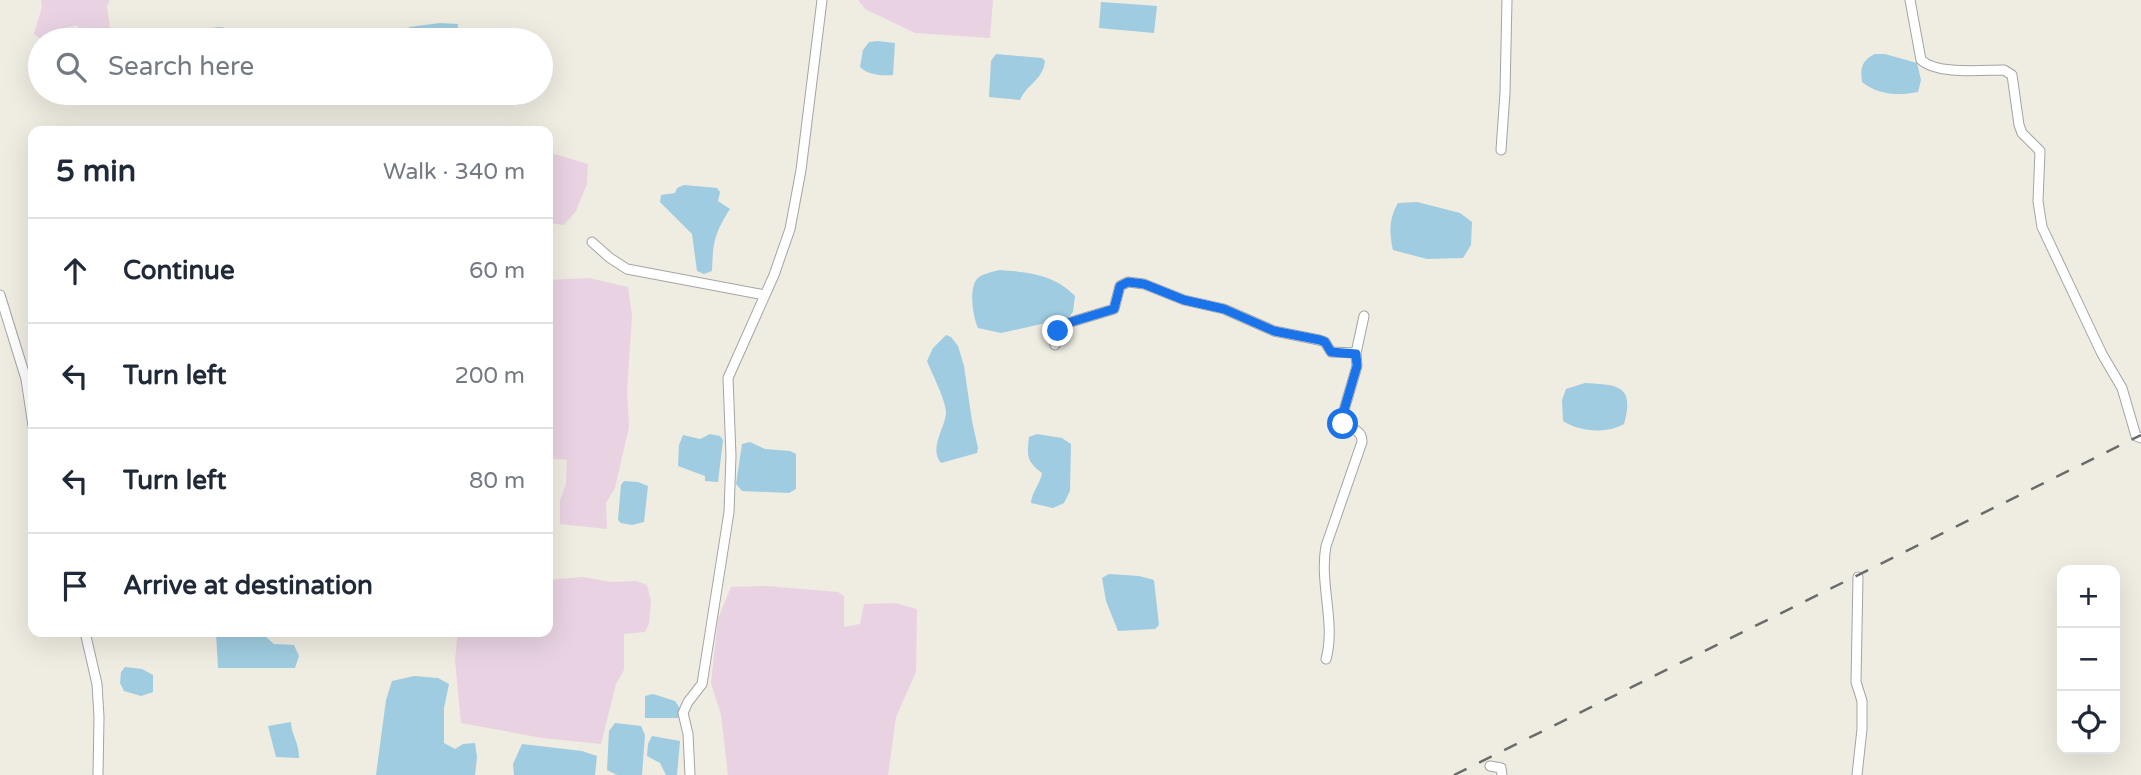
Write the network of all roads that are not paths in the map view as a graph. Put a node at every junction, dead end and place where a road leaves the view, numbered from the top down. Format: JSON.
{"nodes":[{"id":1,"x":822,"y":0,"type":"edge"},
{"id":2,"x":1507,"y":0,"type":"edge"},
{"id":3,"x":1910,"y":0,"type":"edge"},
{"id":4,"x":1501,"y":150,"type":"dead end"},
{"id":5,"x":592,"y":242,"type":"dead end"},
{"id":6,"x":0,"y":295,"type":"edge"},
{"id":7,"x":765,"y":295,"type":"junction"},
{"id":8,"x":1364,"y":316,"type":"dead end"},
{"id":9,"x":1055,"y":345,"type":"dead end"},
{"id":10,"x":1356,"y":354,"type":"junction"},
{"id":11,"x":28,"y":392,"type":"edge"},
{"id":12,"x":2141,"y":438,"type":"edge"},
{"id":13,"x":1858,"y":577,"type":"dead end"},
{"id":14,"x":87,"y":637,"type":"edge"},
{"id":15,"x":1326,"y":659,"type":"dead end"},
{"id":16,"x":1490,"y":766,"type":"dead end"},
{"id":17,"x":98,"y":775,"type":"edge"},
{"id":18,"x":690,"y":775,"type":"edge"},
{"id":19,"x":1502,"y":775,"type":"edge"},
{"id":20,"x":1857,"y":775,"type":"edge"}],
"edges":[{"from":1,"to":7,"type":"street"},
{"from":2,"to":4,"type":"street"},
{"from":3,"to":12,"type":"street"},
{"from":5,"to":7,"type":"street"},
{"from":6,"to":11,"type":"street"},
{"from":7,"to":18,"type":"street"},
{"from":8,"to":10,"type":"street"},
{"from":9,"to":10,"type":"street"},
{"from":10,"to":15,"type":"street"},
{"from":13,"to":20,"type":"street"},
{"from":14,"to":17,"type":"street"},
{"from":16,"to":19,"type":"street"}]}
